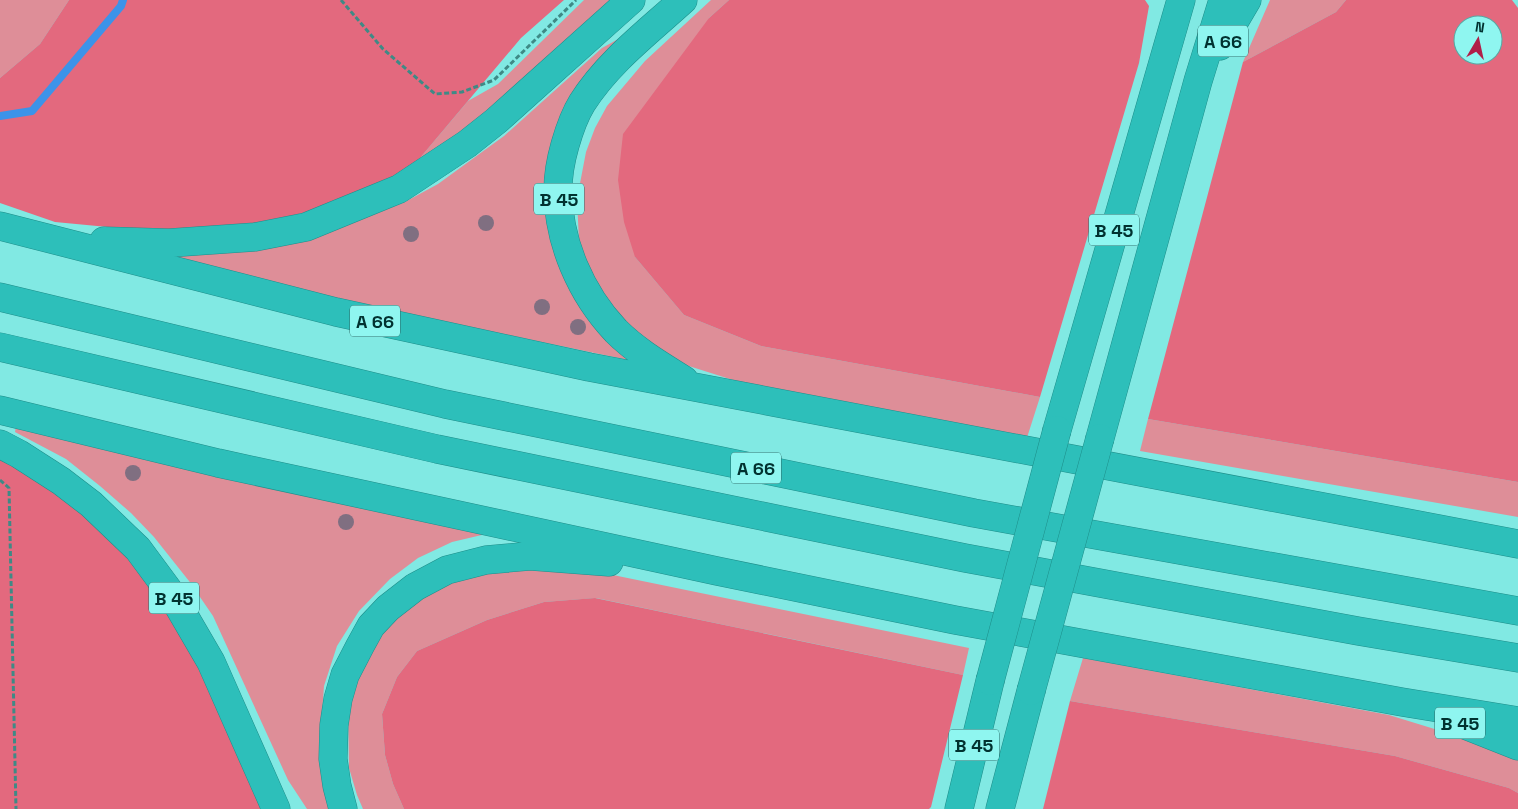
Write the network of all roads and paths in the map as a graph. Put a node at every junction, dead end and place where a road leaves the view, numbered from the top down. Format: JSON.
{"nodes":[{"id":1,"x":341,"y":0,"type":"edge"},
{"id":2,"x":576,"y":0,"type":"edge"},
{"id":3,"x":630,"y":0,"type":"edge"},
{"id":4,"x":683,"y":0,"type":"edge"},
{"id":5,"x":1167,"y":0,"type":"edge"},
{"id":6,"x":1181,"y":0,"type":"edge"},
{"id":7,"x":1223,"y":0,"type":"edge"},
{"id":8,"x":1247,"y":0,"type":"edge"},
{"id":9,"x":1172,"y":30,"type":"junction"},
{"id":10,"x":1198,"y":81,"type":"junction"},
{"id":11,"x":0,"y":226,"type":"edge"},
{"id":12,"x":57,"y":240,"type":"junction"},
{"id":13,"x":0,"y":297,"type":"edge"},
{"id":14,"x":0,"y":347,"type":"edge"},
{"id":15,"x":696,"y":388,"type":"junction"},
{"id":16,"x":0,"y":410,"type":"edge"},
{"id":17,"x":0,"y":444,"type":"edge"},
{"id":18,"x":0,"y":480,"type":"edge"},
{"id":19,"x":1518,"y":544,"type":"edge"},
{"id":20,"x":717,"y":571,"type":"junction"},
{"id":21,"x":1518,"y":611,"type":"edge"},
{"id":22,"x":1518,"y":658,"type":"edge"},
{"id":23,"x":1402,"y":702,"type":"junction"},
{"id":24,"x":1518,"y":721,"type":"edge"},
{"id":25,"x":1518,"y":746,"type":"edge"},
{"id":26,"x":16,"y":809,"type":"edge"},
{"id":27,"x":276,"y":809,"type":"edge"},
{"id":28,"x":343,"y":809,"type":"edge"},
{"id":29,"x":959,"y":809,"type":"edge"},
{"id":30,"x":1000,"y":809,"type":"edge"}],
"edges":[{"from":1,"to":2,"type":"path"},
{"from":3,"to":12,"type":"highway","number":"A 66"},
{"from":4,"to":15,"type":"highway","number":"B 45"},
{"from":5,"to":9,"type":"highway","number":"B 45"},
{"from":6,"to":9,"type":"highway","number":"B 45"},
{"from":7,"to":10,"type":"highway","number":"B 45"},
{"from":8,"to":10,"type":"highway","number":"A 66"},
{"from":9,"to":29,"type":"highway","number":"B 45","bridge":true},
{"from":10,"to":30,"type":"highway","number":"B 45","bridge":true},
{"from":11,"to":12,"type":"highway","number":"A 66"},
{"from":12,"to":15,"type":"highway","number":"A 66"},
{"from":13,"to":21,"type":"highway","number":"A 66"},
{"from":14,"to":22,"type":"highway","number":"A 66"},
{"from":15,"to":19,"type":"highway"},
{"from":16,"to":20,"type":"highway"},
{"from":17,"to":27,"type":"highway","number":"B 45"},
{"from":18,"to":26,"type":"path"},
{"from":20,"to":23,"type":"highway"},
{"from":20,"to":28,"type":"highway"},
{"from":23,"to":24,"type":"highway"},
{"from":23,"to":25,"type":"highway","number":"B 45"}]}
